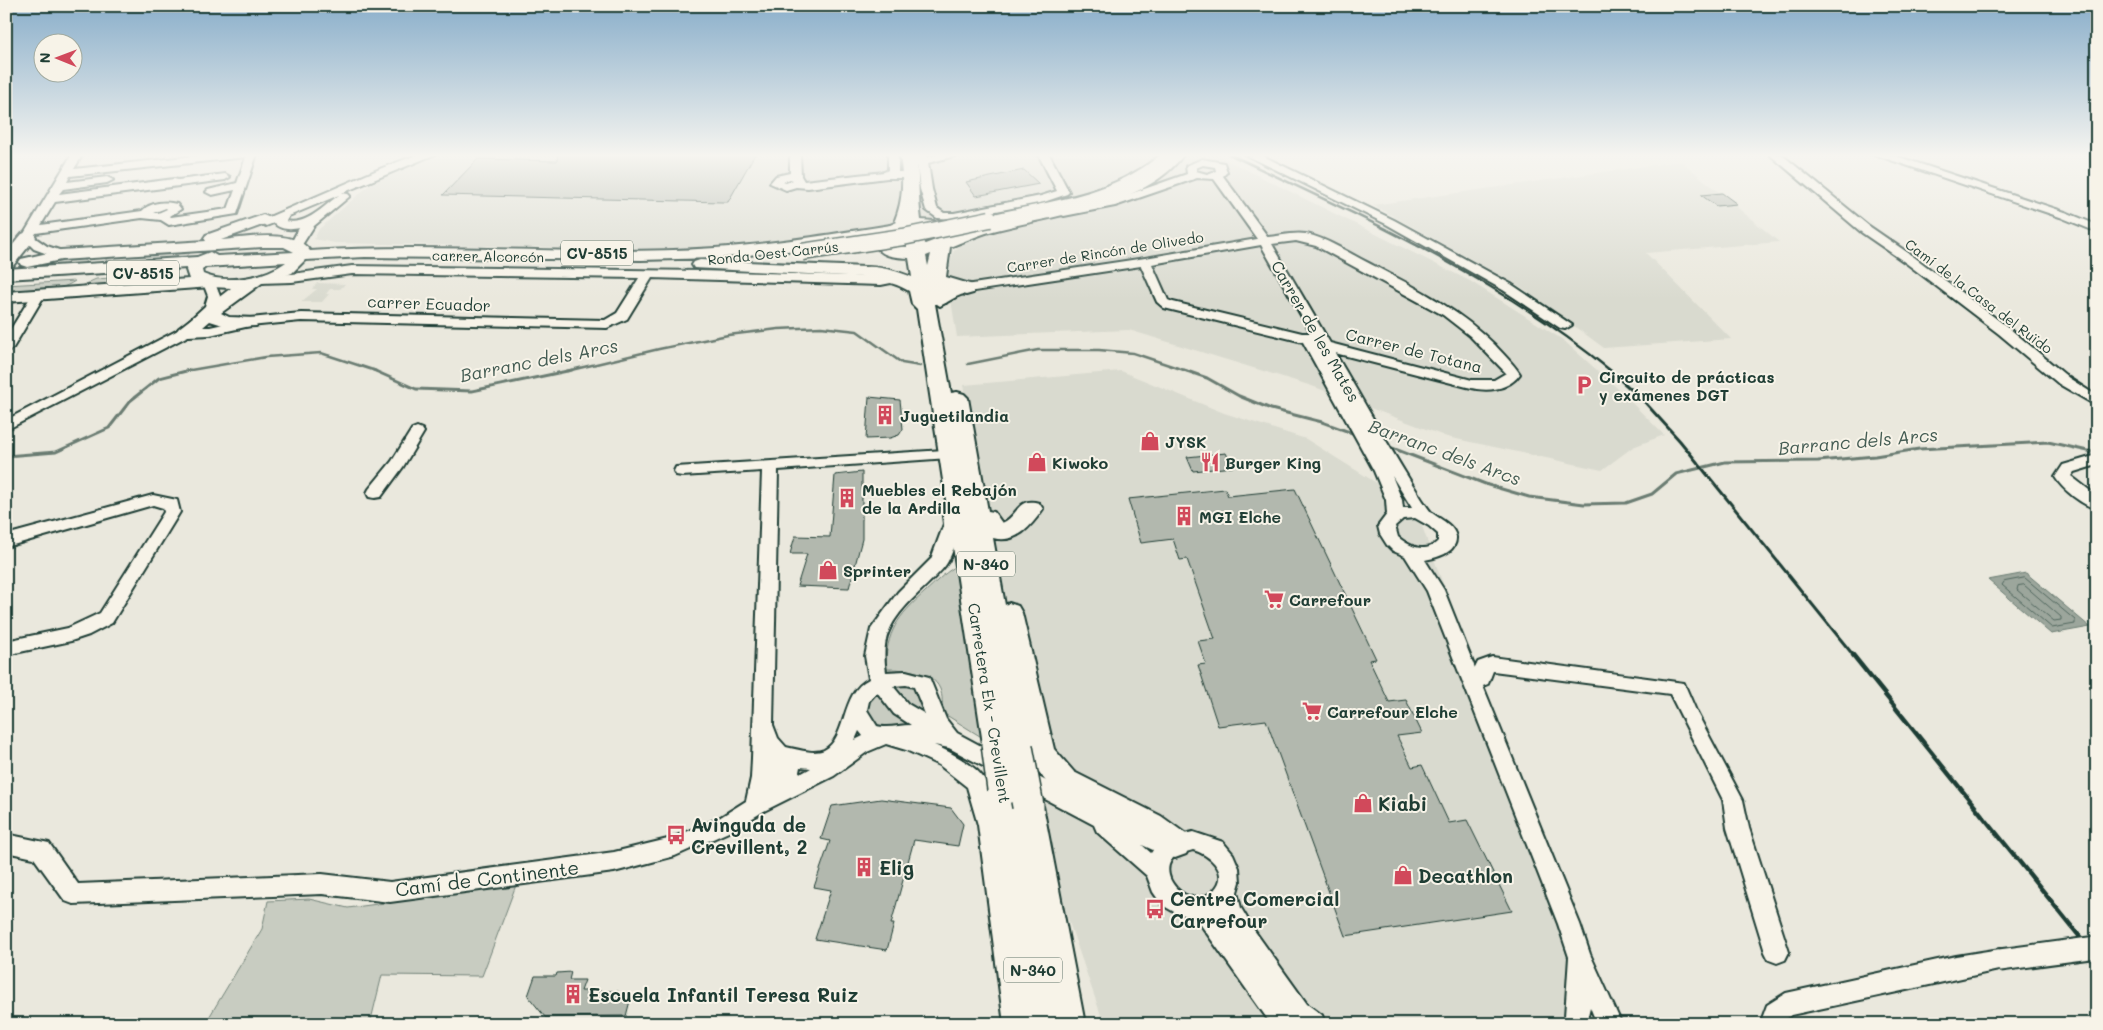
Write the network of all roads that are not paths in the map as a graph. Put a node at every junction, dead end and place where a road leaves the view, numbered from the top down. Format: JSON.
{"nodes":[{"id":1,"x":49,"y":202,"type":"edge"},
{"id":2,"x":166,"y":202,"type":"edge"},
{"id":3,"x":236,"y":202,"type":"edge"},
{"id":4,"x":313,"y":202,"type":"edge"},
{"id":5,"x":314,"y":202,"type":"edge"},
{"id":6,"x":336,"y":202,"type":"edge"},
{"id":7,"x":911,"y":202,"type":"edge"},
{"id":8,"x":930,"y":202,"type":"edge"},
{"id":9,"x":1028,"y":202,"type":"edge"},
{"id":10,"x":1064,"y":202,"type":"edge"},
{"id":11,"x":1095,"y":202,"type":"edge"},
{"id":12,"x":1117,"y":202,"type":"edge"},
{"id":13,"x":1227,"y":202,"type":"edge"},
{"id":14,"x":1349,"y":202,"type":"edge"},
{"id":15,"x":1832,"y":202,"type":"edge"},
{"id":16,"x":2022,"y":202,"type":"edge"},
{"id":17,"x":162,"y":211,"type":"junction"},
{"id":18,"x":285,"y":214,"type":"junction"},
{"id":19,"x":1032,"y":218,"type":"junction"},
{"id":20,"x":314,"y":220,"type":"junction"},
{"id":21,"x":264,"y":221,"type":"junction"},
{"id":22,"x":928,"y":228,"type":"junction"},
{"id":23,"x":2097,"y":229,"type":"edge"},
{"id":24,"x":30,"y":233,"type":"junction"},
{"id":25,"x":263,"y":242,"type":"junction"},
{"id":26,"x":1259,"y":243,"type":"junction"},
{"id":27,"x":218,"y":245,"type":"junction"},
{"id":28,"x":153,"y":250,"type":"junction"},
{"id":29,"x":890,"y":251,"type":"junction"},
{"id":30,"x":917,"y":253,"type":"junction"},
{"id":31,"x":298,"y":254,"type":"junction"},
{"id":32,"x":61,"y":256,"type":"junction"},
{"id":33,"x":359,"y":259,"type":"junction"},
{"id":34,"x":612,"y":262,"type":"junction"},
{"id":35,"x":1145,"y":262,"type":"junction"},
{"id":36,"x":7,"y":263,"type":"edge"},
{"id":37,"x":198,"y":266,"type":"junction"},
{"id":38,"x":96,"y":272,"type":"junction"},
{"id":39,"x":281,"y":272,"type":"junction"},
{"id":40,"x":648,"y":274,"type":"junction"},
{"id":41,"x":860,"y":276,"type":"junction"},
{"id":42,"x":259,"y":279,"type":"junction"},
{"id":43,"x":935,"y":279,"type":"junction"},
{"id":44,"x":6,"y":282,"type":"edge"},
{"id":45,"x":209,"y":283,"type":"junction"},
{"id":46,"x":966,"y":289,"type":"junction"},
{"id":47,"x":42,"y":296,"type":"junction"},
{"id":48,"x":6,"y":297,"type":"edge"},
{"id":49,"x":940,"y":302,"type":"junction"},
{"id":50,"x":212,"y":313,"type":"junction"},
{"id":51,"x":23,"y":322,"type":"junction"},
{"id":52,"x":250,"y":322,"type":"junction"},
{"id":53,"x":1565,"y":325,"type":"dead end"},
{"id":54,"x":6,"y":331,"type":"edge"},
{"id":55,"x":185,"y":332,"type":"junction"},
{"id":56,"x":936,"y":332,"type":"junction"},
{"id":57,"x":1309,"y":339,"type":"junction"},
{"id":58,"x":1326,"y":346,"type":"junction"},
{"id":59,"x":6,"y":348,"type":"edge"},
{"id":60,"x":1496,"y":384,"type":"joint"},
{"id":61,"x":945,"y":388,"type":"junction"},
{"id":62,"x":2097,"y":402,"type":"edge"},
{"id":63,"x":1356,"y":411,"type":"junction"},
{"id":64,"x":6,"y":426,"type":"edge"},
{"id":65,"x":417,"y":432,"type":"dead end"},
{"id":66,"x":955,"y":450,"type":"junction"},
{"id":67,"x":2090,"y":462,"type":"edge"},
{"id":68,"x":770,"y":466,"type":"junction"},
{"id":69,"x":682,"y":471,"type":"dead end"},
{"id":70,"x":375,"y":493,"type":"dead end"},
{"id":71,"x":2097,"y":504,"type":"edge"},
{"id":72,"x":1031,"y":509,"type":"dead end"},
{"id":73,"x":1395,"y":516,"type":"junction"},
{"id":74,"x":1425,"y":516,"type":"junction"},
{"id":75,"x":986,"y":518,"type":"junction"},
{"id":76,"x":6,"y":541,"type":"edge"},
{"id":77,"x":1411,"y":552,"type":"junction"},
{"id":78,"x":1434,"y":552,"type":"junction"},
{"id":79,"x":1435,"y":590,"type":"junction"},
{"id":80,"x":6,"y":648,"type":"edge"},
{"id":81,"x":1471,"y":681,"type":"junction"},
{"id":82,"x":879,"y":682,"type":"junction"},
{"id":83,"x":857,"y":710,"type":"junction"},
{"id":84,"x":886,"y":736,"type":"junction"},
{"id":85,"x":955,"y":742,"type":"junction"},
{"id":86,"x":1007,"y":746,"type":"junction"},
{"id":87,"x":833,"y":755,"type":"junction"},
{"id":88,"x":771,"y":756,"type":"junction"},
{"id":89,"x":797,"y":779,"type":"junction"},
{"id":90,"x":1016,"y":798,"type":"junction"},
{"id":91,"x":755,"y":804,"type":"junction"},
{"id":92,"x":1091,"y":815,"type":"junction"},
{"id":93,"x":6,"y":843,"type":"edge"},
{"id":94,"x":1173,"y":845,"type":"junction"},
{"id":95,"x":1040,"y":868,"type":"junction"},
{"id":96,"x":1157,"y":870,"type":"junction"},
{"id":97,"x":1226,"y":892,"type":"junction"},
{"id":98,"x":1201,"y":907,"type":"junction"},
{"id":99,"x":1024,"y":916,"type":"junction"},
{"id":100,"x":2097,"y":947,"type":"edge"},
{"id":101,"x":1777,"y":952,"type":"dead end"},
{"id":102,"x":1579,"y":955,"type":"junction"},
{"id":103,"x":1574,"y":1020,"type":"edge"},
{"id":104,"x":1611,"y":1022,"type":"edge"},
{"id":105,"x":1016,"y":1024,"type":"edge"},
{"id":106,"x":1024,"y":1024,"type":"edge"},
{"id":107,"x":1041,"y":1024,"type":"edge"},
{"id":108,"x":1067,"y":1024,"type":"edge"},
{"id":109,"x":1084,"y":1024,"type":"edge"},
{"id":110,"x":1286,"y":1024,"type":"edge"},
{"id":111,"x":1313,"y":1024,"type":"edge"},
{"id":112,"x":1772,"y":1024,"type":"edge"}],
"edges":[{"from":1,"to":24,"type":"street"},
{"from":2,"to":17,"type":"street"},
{"from":3,"to":17,"type":"street"},
{"from":4,"to":21,"type":"street"},
{"from":5,"to":18,"type":"street"},
{"from":6,"to":20,"type":"street"},
{"from":7,"to":22,"type":"highway","name":"Carretera Elx - Crevillent","number":"N-340"},
{"from":8,"to":22,"type":"street"},
{"from":9,"to":22,"type":"street"},
{"from":10,"to":34,"type":"main road","name":"Ronda Oest Carrús","number":"CV-8515","bridge":true},
{"from":11,"to":19,"type":"highway","name":"Ronda Oest Carrús"},
{"from":12,"to":19,"type":"street","name":"Carrer de les Mates"},
{"from":13,"to":26,"type":"street","name":"Carrer de les Mates"},
{"from":14,"to":53,"type":"street"},
{"from":15,"to":62,"type":"street","name":"Camí de la Casa del Ruïdo"},
{"from":16,"to":23,"type":"street"},
{"from":17,"to":24,"type":"street"},
{"from":18,"to":20,"type":"street"},
{"from":18,"to":21,"type":"street"},
{"from":19,"to":22,"type":"highway","name":"Ronda Oest Carrús"},
{"from":20,"to":31,"type":"street"},
{"from":21,"to":27,"type":"main road"},
{"from":21,"to":28,"type":"main road"},
{"from":22,"to":29,"type":"highway"},
{"from":22,"to":30,"type":"highway"},
{"from":22,"to":30,"type":"highway","name":"Carretera Elx - Crevillent","number":"N-340"},
{"from":22,"to":31,"type":"main road","name":"Ronda Oest Carrús","number":"CV-8515"},
{"from":22,"to":43,"type":"highway","name":"Carretera Elx - Crevillent","number":"N-340"},
{"from":24,"to":32,"type":"street"},
{"from":24,"to":36,"type":"main road"},
{"from":25,"to":27,"type":"main road","name":"Ronda Oest Carrús"},
{"from":25,"to":31,"type":"main road","name":"Ronda Oest Carrús"},
{"from":25,"to":37,"type":"main road","name":"Ronda Oest Carrús"},
{"from":26,"to":35,"type":"street","name":"Carrer de Rincón de Olivedo"},
{"from":26,"to":57,"type":"street","name":"Carrer de les Mates"},
{"from":26,"to":58,"type":"street","name":"Carrer de les Mates"},
{"from":26,"to":60,"type":"street","name":"Carrer de Rincón de Olivedo"},
{"from":27,"to":28,"type":"main road","name":"Ronda Oest Carrús"},
{"from":27,"to":37,"type":"main road"},
{"from":28,"to":32,"type":"main road","name":"Ronda Oest Carrús"},
{"from":29,"to":30,"type":"highway"},
{"from":29,"to":41,"type":"highway"},
{"from":30,"to":56,"type":"highway","name":"Carretera Elx - Crevillent","number":"N-340"},
{"from":31,"to":33,"type":"main road","name":"Ronda Oest Carrús","number":"CV-8515"},
{"from":31,"to":37,"type":"main road","name":"Ronda Oest Carrús","number":"CV-8515"},
{"from":31,"to":39,"type":"main road","name":"Ronda Oest Carrús"},
{"from":32,"to":36,"type":"main road","name":"Ronda Oest Carrús"},
{"from":32,"to":38,"type":"main road","name":"Ronda Oest Carrús"},
{"from":33,"to":34,"type":"main road","name":"Ronda Oest Carrús","number":"CV-8515"},
{"from":33,"to":39,"type":"main road","name":"Ronda Oest Carrús"},
{"from":34,"to":41,"type":"main road"},
{"from":35,"to":46,"type":"street","name":"Carrer de Rincón de Olivedo"},
{"from":35,"to":57,"type":"street","name":"Carrer de Totana"},
{"from":36,"to":38,"type":"main road","name":"Ronda Oest Carrús","number":"CV-8515"},
{"from":37,"to":38,"type":"main road","name":"Ronda Oest Carrús","number":"CV-8515"},
{"from":37,"to":45,"type":"main road"},
{"from":38,"to":44,"type":"main road","name":"Ronda Oest Carrús","number":"CV-8515"},
{"from":38,"to":47,"type":"main road","name":"Ronda Oest Carrús"},
{"from":39,"to":42,"type":"main road","name":"Ronda Oest Carrús"},
{"from":40,"to":41,"type":"street","name":"carrer Alcorcón"},
{"from":40,"to":42,"type":"street","name":"carrer Alcorcón"},
{"from":40,"to":52,"type":"street","name":"carrer Ecuador"},
{"from":41,"to":56,"type":"highway"},
{"from":42,"to":45,"type":"main road","name":"Ronda Oest Carrús"},
{"from":42,"to":50,"type":"main road"},
{"from":43,"to":46,"type":"highway"},
{"from":43,"to":49,"type":"highway","name":"Carretera Elx - Crevillent","number":"N-340"},
{"from":45,"to":47,"type":"main road","name":"Ronda Oest Carrús"},
{"from":45,"to":55,"type":"street"},
{"from":46,"to":49,"type":"street","name":"Carrer de Rincón de Olivedo"},
{"from":47,"to":48,"type":"main road","name":"Ronda Oest Carrús"},
{"from":47,"to":51,"type":"street"},
{"from":49,"to":56,"type":"highway","name":"Carretera Elx - Crevillent","number":"N-340"},
{"from":50,"to":52,"type":"main road"},
{"from":50,"to":55,"type":"main road"},
{"from":51,"to":54,"type":"street"},
{"from":51,"to":59,"type":"street"},
{"from":52,"to":55,"type":"street","name":"carrer Ecuador"},
{"from":55,"to":64,"type":"street"},
{"from":56,"to":61,"type":"highway","name":"Carretera Elx - Crevillent","number":"N-340"},
{"from":57,"to":58,"type":"street","name":"Carrer de Totana"},
{"from":57,"to":63,"type":"street","name":"Carrer de les Mates"},
{"from":58,"to":60,"type":"street","name":"Carrer de Totana"},
{"from":58,"to":63,"type":"street","name":"Carrer de les Mates"},
{"from":61,"to":66,"type":"highway","name":"Carretera Elx - Crevillent","number":"N-340"},
{"from":61,"to":86,"type":"highway","name":"Carretera Elx - Crevillent","number":"N-340"},
{"from":63,"to":73,"type":"street","name":"Carrer de les Mates"},
{"from":63,"to":74,"type":"street","name":"Carrer de les Mates"},
{"from":65,"to":70,"type":"street"},
{"from":66,"to":68,"type":"street"},
{"from":66,"to":75,"type":"highway"},
{"from":66,"to":82,"type":"street"},
{"from":66,"to":86,"type":"highway","name":"Carretera Elx - Crevillent","number":"N-340"},
{"from":67,"to":71,"type":"street"},
{"from":68,"to":69,"type":"street"},
{"from":68,"to":88,"type":"street"},
{"from":72,"to":75,"type":"highway"},
{"from":73,"to":74,"type":"street"},
{"from":73,"to":77,"type":"street"},
{"from":74,"to":78,"type":"street"},
{"from":75,"to":94,"type":"highway"},
{"from":76,"to":80,"type":"street"},
{"from":77,"to":78,"type":"street"},
{"from":77,"to":79,"type":"street"},
{"from":78,"to":79,"type":"street"},
{"from":79,"to":81,"type":"street"},
{"from":81,"to":101,"type":"street"},
{"from":81,"to":102,"type":"street"},
{"from":82,"to":83,"type":"street","name":"Camí de Continente"},
{"from":82,"to":85,"type":"street"},
{"from":82,"to":85,"type":"street"},
{"from":83,"to":84,"type":"street"},
{"from":83,"to":87,"type":"street","name":"Camí de Continente"},
{"from":84,"to":85,"type":"street","name":"Camí de Continente"},
{"from":84,"to":89,"type":"street","name":"Camí de Continente"},
{"from":84,"to":105,"type":"street"},
{"from":85,"to":92,"type":"street"},
{"from":86,"to":90,"type":"highway","name":"Carretera Elx - Crevillent","number":"N-340","bridge":true},
{"from":87,"to":88,"type":"street"},
{"from":87,"to":89,"type":"street","name":"Camí de Continente"},
{"from":88,"to":89,"type":"street"},
{"from":88,"to":91,"type":"street"},
{"from":89,"to":91,"type":"street","name":"Camí de Continente"},
{"from":90,"to":95,"type":"highway","name":"Carretera Elx - Crevillent","number":"N-340"},
{"from":90,"to":99,"type":"highway","name":"Carretera Elx - Crevillent","number":"N-340"},
{"from":91,"to":93,"type":"street","name":"Camí de Continente"},
{"from":92,"to":94,"type":"street"},
{"from":92,"to":96,"type":"street"},
{"from":94,"to":96,"type":"street"},
{"from":94,"to":97,"type":"street"},
{"from":95,"to":108,"type":"highway","name":"Carretera Elx - Crevillent","number":"N-340"},
{"from":95,"to":109,"type":"highway"},
{"from":96,"to":98,"type":"street"},
{"from":97,"to":98,"type":"street"},
{"from":97,"to":111,"type":"street"},
{"from":98,"to":110,"type":"street"},
{"from":99,"to":106,"type":"street"},
{"from":99,"to":107,"type":"highway","name":"Carretera Elx - Crevillent","number":"N-340"},
{"from":100,"to":112,"type":"street","bridge":true},
{"from":102,"to":103,"type":"street"},
{"from":102,"to":104,"type":"street"},
{"from":103,"to":104,"type":"street"}]}
